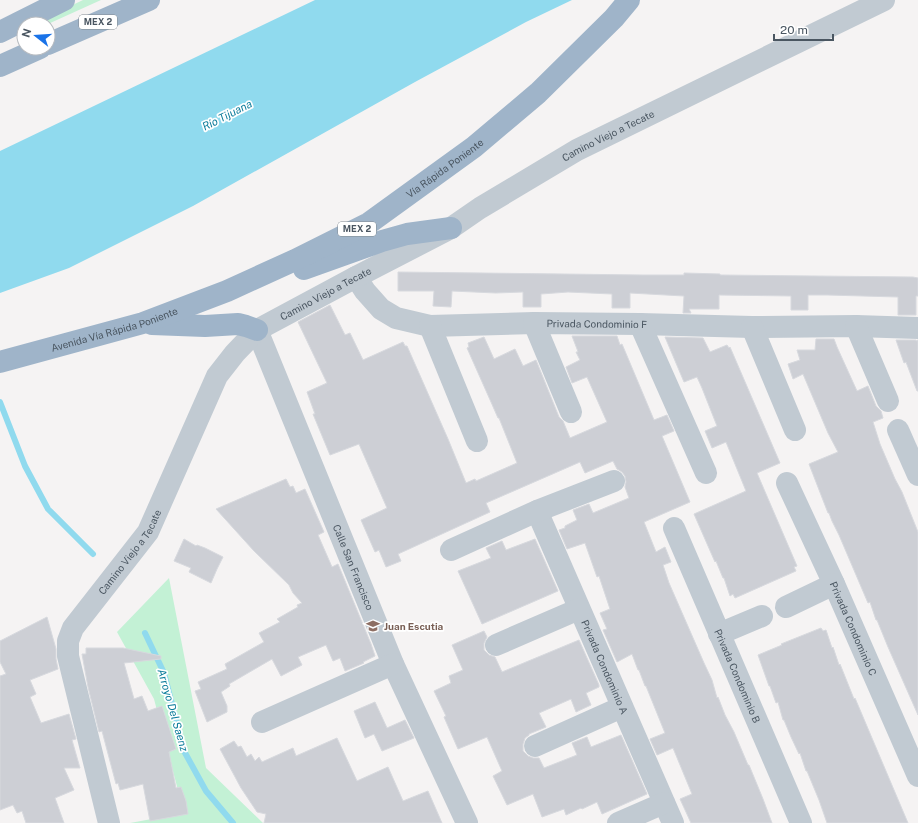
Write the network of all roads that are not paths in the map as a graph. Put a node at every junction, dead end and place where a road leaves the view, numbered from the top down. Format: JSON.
{"nodes":[{"id":1,"x":64,"y":0,"type":"edge"},
{"id":2,"x":149,"y":0,"type":"edge"},
{"id":3,"x":628,"y":0,"type":"edge"},
{"id":4,"x":884,"y":0,"type":"edge"},
{"id":5,"x":0,"y":32,"type":"edge"},
{"id":6,"x":56,"y":41,"type":"edge"},
{"id":7,"x":22,"y":56,"type":"edge"},
{"id":8,"x":0,"y":66,"type":"edge"},
{"id":9,"x":451,"y":228,"type":"junction"},
{"id":10,"x":356,"y":276,"type":"junction"},
{"id":11,"x":227,"y":291,"type":"junction"},
{"id":12,"x":143,"y":323,"type":"junction"},
{"id":13,"x":534,"y":324,"type":"junction"},
{"id":14,"x":640,"y":324,"type":"junction"},
{"id":15,"x":430,"y":326,"type":"junction"},
{"id":16,"x":856,"y":326,"type":"junction"},
{"id":17,"x":752,"y":327,"type":"junction"},
{"id":18,"x":918,"y":328,"type":"edge"},
{"id":19,"x":257,"y":330,"type":"junction"},
{"id":20,"x":0,"y":362,"type":"edge"},
{"id":21,"x":888,"y":401,"type":"dead end"},
{"id":22,"x":571,"y":412,"type":"dead end"},
{"id":23,"x":794,"y":430,"type":"dead end"},
{"id":24,"x":898,"y":430,"type":"dead end"},
{"id":25,"x":477,"y":441,"type":"dead end"},
{"id":26,"x":706,"y":473,"type":"dead end"},
{"id":27,"x":918,"y":475,"type":"edge"},
{"id":28,"x":614,"y":481,"type":"dead end"},
{"id":29,"x":787,"y":483,"type":"dead end"},
{"id":30,"x":537,"y":511,"type":"junction"},
{"id":31,"x":674,"y":528,"type":"dead end"},
{"id":32,"x":451,"y":550,"type":"dead end"},
{"id":33,"x":834,"y":584,"type":"junction"},
{"id":34,"x":786,"y":607,"type":"dead end"},
{"id":35,"x":579,"y":609,"type":"junction"},
{"id":36,"x":762,"y":616,"type":"dead end"},
{"id":37,"x":719,"y":634,"type":"junction"},
{"id":38,"x":496,"y":645,"type":"dead end"},
{"id":39,"x":393,"y":664,"type":"junction"},
{"id":40,"x":622,"y":707,"type":"junction"},
{"id":41,"x":262,"y":722,"type":"dead end"},
{"id":42,"x":535,"y":746,"type":"dead end"},
{"id":43,"x":918,"y":776,"type":"edge"},
{"id":44,"x":664,"y":803,"type":"junction"},
{"id":45,"x":109,"y":823,"type":"edge"},
{"id":46,"x":467,"y":823,"type":"edge"},
{"id":47,"x":618,"y":823,"type":"edge"},
{"id":48,"x":673,"y":823,"type":"edge"},
{"id":49,"x":801,"y":823,"type":"edge"}],
"edges":[{"from":1,"to":5,"type":"highway"},
{"from":2,"to":6,"type":"highway","number":"MEX 2"},
{"from":3,"to":11,"type":"highway","name":"Vía Rápida Poniente","number":"MEX 2"},
{"from":4,"to":9,"type":"street","name":"Camino Viejo a Tecate"},
{"from":7,"to":8,"type":"highway"},
{"from":9,"to":10,"type":"street","name":"Camino Viejo a Tecate"},
{"from":9,"to":11,"type":"highway"},
{"from":10,"to":15,"type":"street","name":"Privada Condominio F"},
{"from":10,"to":19,"type":"street","name":"Camino Viejo a Tecate"},
{"from":11,"to":12,"type":"highway","name":"Avenida Vía Rápida Poniente","number":"MEX 2"},
{"from":12,"to":19,"type":"highway"},
{"from":12,"to":20,"type":"highway","name":"Avenida Vía Rápida Poniente","number":"MEX 2"},
{"from":13,"to":14,"type":"street","name":"Privada Condominio F"},
{"from":13,"to":15,"type":"street","name":"Privada Condominio F"},
{"from":13,"to":22,"type":"street"},
{"from":14,"to":17,"type":"street","name":"Privada Condominio F"},
{"from":14,"to":26,"type":"street"},
{"from":15,"to":25,"type":"street"},
{"from":16,"to":17,"type":"street","name":"Privada Condominio F"},
{"from":16,"to":18,"type":"street","name":"Privada Condominio F"},
{"from":16,"to":21,"type":"street"},
{"from":17,"to":23,"type":"street"},
{"from":19,"to":39,"type":"street","name":"Calle San Francisco"},
{"from":19,"to":45,"type":"street","name":"Camino Viejo a Tecate"},
{"from":24,"to":27,"type":"street"},
{"from":28,"to":30,"type":"street"},
{"from":29,"to":33,"type":"street","name":"Privada Condominio C"},
{"from":30,"to":32,"type":"street"},
{"from":30,"to":35,"type":"street","name":"Privada Condominio A"},
{"from":31,"to":37,"type":"street","name":"Privada Condominio B"},
{"from":33,"to":34,"type":"street"},
{"from":33,"to":43,"type":"street","name":"Privada Condominio C"},
{"from":35,"to":38,"type":"street"},
{"from":35,"to":40,"type":"street","name":"Privada Condominio A"},
{"from":36,"to":37,"type":"street"},
{"from":37,"to":49,"type":"street","name":"Privada Condominio B"},
{"from":39,"to":41,"type":"street"},
{"from":39,"to":46,"type":"street","name":"Calle San Francisco"},
{"from":40,"to":42,"type":"street"},
{"from":40,"to":44,"type":"street","name":"Privada Condominio A"},
{"from":44,"to":47,"type":"street"},
{"from":44,"to":48,"type":"street","name":"Privada Condominio A"}]}
